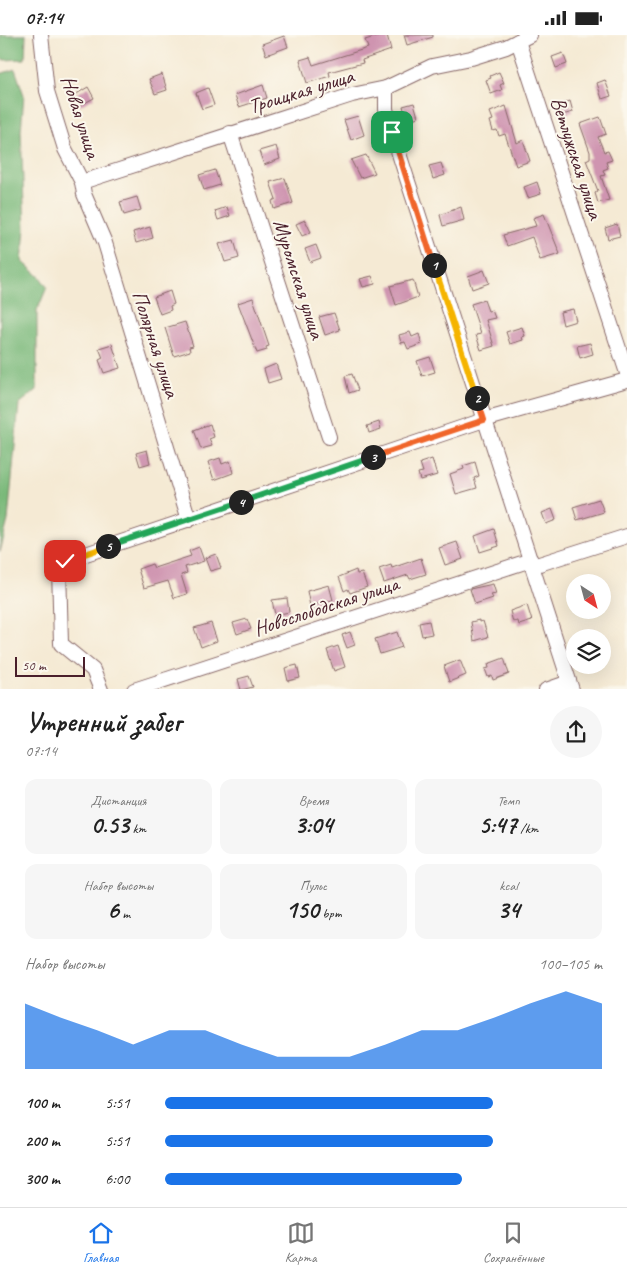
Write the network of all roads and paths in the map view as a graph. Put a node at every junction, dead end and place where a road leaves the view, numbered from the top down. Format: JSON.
{"nodes":[{"id":1,"x":41,"y":35,"type":"edge"},
{"id":2,"x":524,"y":38,"type":"edge"},
{"id":3,"x":386,"y":87,"type":"junction"},
{"id":4,"x":230,"y":133,"type":"junction"},
{"id":5,"x":82,"y":182,"type":"junction"},
{"id":6,"x":627,"y":373,"type":"edge"},
{"id":7,"x":627,"y":380,"type":"edge"},
{"id":8,"x":484,"y":420,"type":"junction"},
{"id":9,"x":329,"y":437,"type":"dead end"},
{"id":10,"x":189,"y":520,"type":"junction"},
{"id":11,"x":627,"y":536,"type":"edge"},
{"id":12,"x":532,"y":563,"type":"junction"},
{"id":13,"x":570,"y":686,"type":"edge"},
{"id":14,"x":101,"y":689,"type":"edge"},
{"id":15,"x":134,"y":689,"type":"edge"},
{"id":16,"x":546,"y":689,"type":"edge"}],
"edges":[{"from":1,"to":5,"type":"street","name":"Новая улица"},
{"from":2,"to":3,"type":"street","name":"Троицкая улица"},
{"from":2,"to":6,"type":"street","name":"Ветлужская улица"},
{"from":3,"to":4,"type":"street","name":"Троицкая улица"},
{"from":3,"to":8,"type":"street"},
{"from":4,"to":5,"type":"street","name":"Троицкая улица"},
{"from":4,"to":9,"type":"street","name":"Муромская улица"},
{"from":5,"to":10,"type":"street","name":"Полярная улица"},
{"from":7,"to":8,"type":"street"},
{"from":8,"to":10,"type":"street"},
{"from":8,"to":12,"type":"street"},
{"from":10,"to":14,"type":"street"},
{"from":11,"to":12,"type":"street","name":"Новослободская улица"},
{"from":12,"to":13,"type":"street"},
{"from":12,"to":15,"type":"street","name":"Новослободская улица"},
{"from":13,"to":16,"type":"street"}]}
